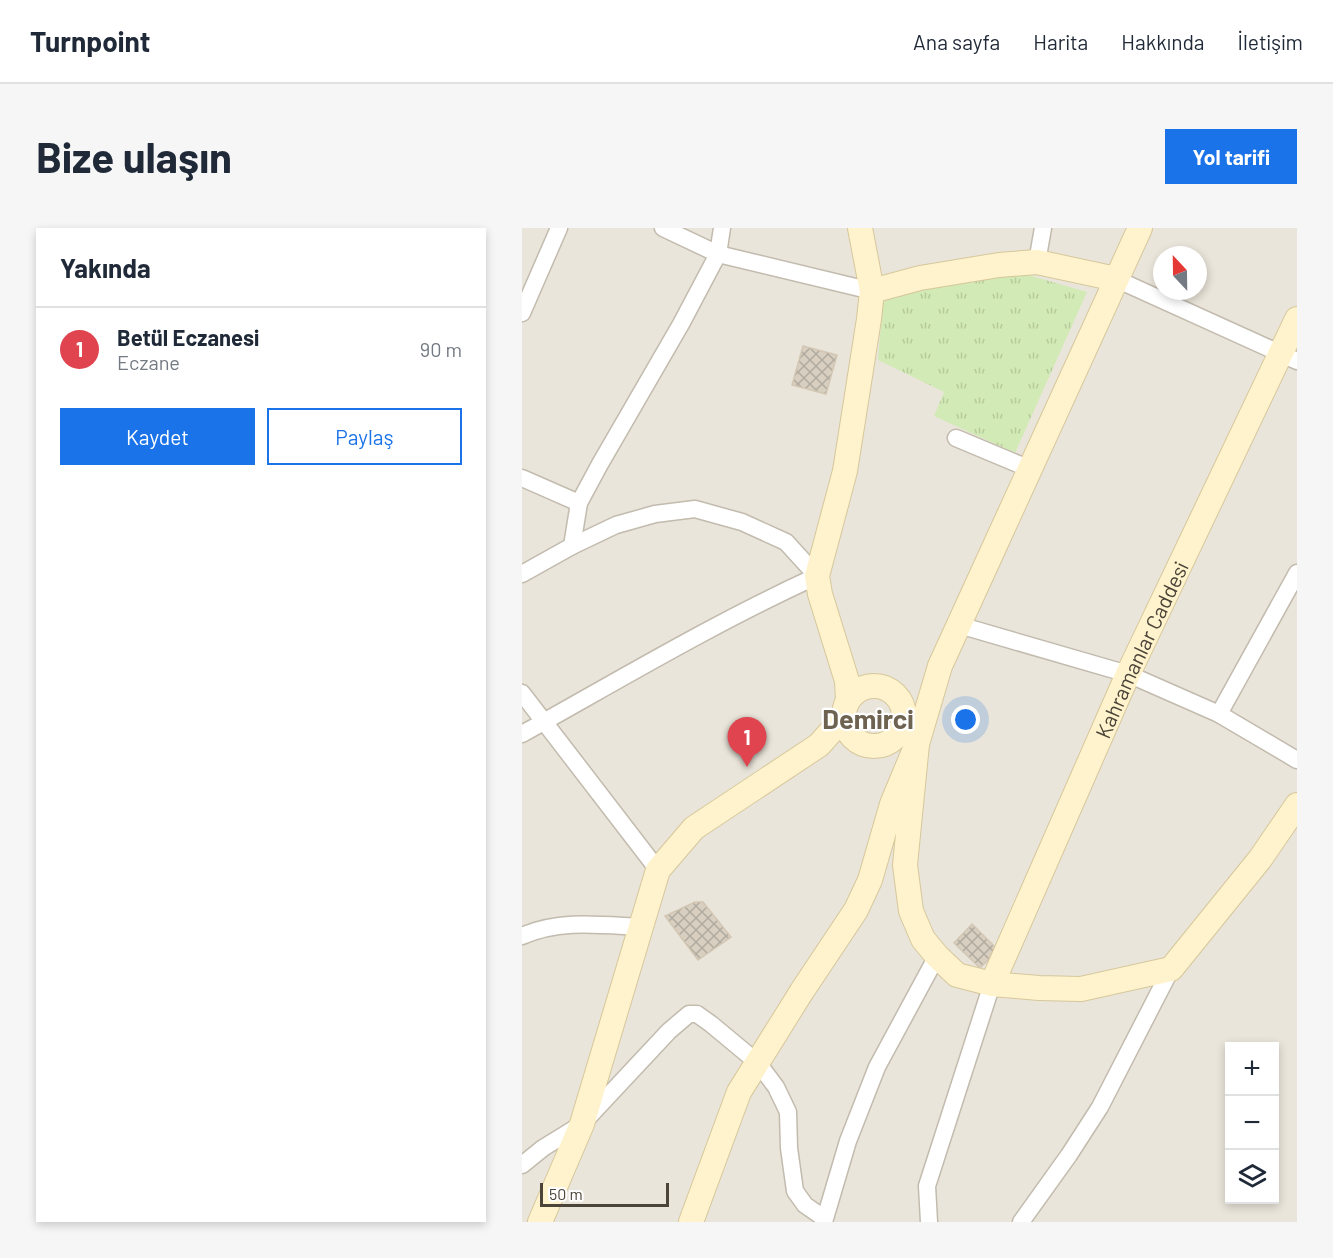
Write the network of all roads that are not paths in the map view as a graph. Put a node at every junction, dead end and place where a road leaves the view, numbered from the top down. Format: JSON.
{"nodes":[{"id":1,"x":559,"y":228,"type":"edge"},
{"id":2,"x":663,"y":228,"type":"edge"},
{"id":3,"x":722,"y":228,"type":"edge"},
{"id":4,"x":1044,"y":228,"type":"edge"},
{"id":5,"x":1140,"y":228,"type":"edge"},
{"id":6,"x":864,"y":232,"type":"edge"},
{"id":7,"x":718,"y":254,"type":"junction"},
{"id":8,"x":1037,"y":262,"type":"junction"},
{"id":9,"x":1116,"y":279,"type":"junction"},
{"id":10,"x":872,"y":291,"type":"junction"},
{"id":11,"x":522,"y":313,"type":"edge"},
{"id":12,"x":1297,"y":319,"type":"edge"},
{"id":13,"x":1289,"y":357,"type":"edge"},
{"id":14,"x":956,"y":438,"type":"dead end"},
{"id":15,"x":1030,"y":469,"type":"junction"},
{"id":16,"x":522,"y":478,"type":"edge"},
{"id":17,"x":579,"y":503,"type":"junction"},
{"id":18,"x":572,"y":546,"type":"junction"},
{"id":19,"x":1297,"y":573,"type":"edge"},
{"id":20,"x":522,"y":574,"type":"edge"},
{"id":21,"x":817,"y":576,"type":"junction"},
{"id":22,"x":959,"y":625,"type":"junction"},
{"id":23,"x":837,"y":647,"type":"junction"},
{"id":24,"x":1128,"y":674,"type":"junction"},
{"id":25,"x":871,"y":686,"type":"junction"},
{"id":26,"x":522,"y":693,"type":"edge"},
{"id":27,"x":846,"y":709,"type":"junction"},
{"id":28,"x":904,"y":714,"type":"junction"},
{"id":29,"x":1219,"y":714,"type":"junction"},
{"id":30,"x":544,"y":722,"type":"junction"},
{"id":31,"x":522,"y":734,"type":"edge"},
{"id":32,"x":917,"y":744,"type":"junction"},
{"id":33,"x":1297,"y":760,"type":"edge"},
{"id":34,"x":1297,"y":805,"type":"edge"},
{"id":35,"x":658,"y":870,"type":"junction"},
{"id":36,"x":641,"y":927,"type":"junction"},
{"id":37,"x":522,"y":936,"type":"edge"},
{"id":38,"x":937,"y":956,"type":"junction"},
{"id":39,"x":1171,"y":969,"type":"junction"},
{"id":40,"x":992,"y":984,"type":"junction"},
{"id":41,"x":758,"y":1063,"type":"junction"},
{"id":42,"x":582,"y":1124,"type":"junction"},
{"id":43,"x":522,"y":1166,"type":"edge"},
{"id":44,"x":824,"y":1220,"type":"edge"},
{"id":45,"x":540,"y":1222,"type":"edge"},
{"id":46,"x":691,"y":1222,"type":"edge"},
{"id":47,"x":929,"y":1222,"type":"edge"},
{"id":48,"x":1021,"y":1222,"type":"edge"}],
"edges":[{"from":1,"to":11,"type":"street"},
{"from":2,"to":7,"type":"street"},
{"from":3,"to":7,"type":"street"},
{"from":4,"to":8,"type":"street"},
{"from":5,"to":9,"type":"street"},
{"from":6,"to":10,"type":"street"},
{"from":7,"to":10,"type":"street"},
{"from":7,"to":17,"type":"street"},
{"from":8,"to":9,"type":"street"},
{"from":8,"to":10,"type":"street"},
{"from":9,"to":13,"type":"street"},
{"from":9,"to":15,"type":"street"},
{"from":10,"to":21,"type":"street"},
{"from":12,"to":13,"type":"street","name":"Kahramanlar Caddesi"},
{"from":13,"to":24,"type":"street","name":"Kahramanlar Caddesi"},
{"from":14,"to":15,"type":"street"},
{"from":15,"to":22,"type":"street"},
{"from":16,"to":17,"type":"street"},
{"from":17,"to":18,"type":"street"},
{"from":18,"to":20,"type":"street"},
{"from":18,"to":21,"type":"street"},
{"from":19,"to":29,"type":"street"},
{"from":21,"to":23,"type":"street"},
{"from":21,"to":30,"type":"street"},
{"from":22,"to":24,"type":"street"},
{"from":22,"to":32,"type":"street"},
{"from":23,"to":25,"type":"street"},
{"from":23,"to":27,"type":"street"},
{"from":24,"to":29,"type":"street"},
{"from":24,"to":40,"type":"street","name":"Kahramanlar Caddesi"},
{"from":25,"to":27,"type":"street"},
{"from":25,"to":28,"type":"street"},
{"from":26,"to":30,"type":"street"},
{"from":27,"to":28,"type":"street"},
{"from":27,"to":35,"type":"street"},
{"from":28,"to":32,"type":"street"},
{"from":29,"to":33,"type":"street"},
{"from":30,"to":31,"type":"street"},
{"from":30,"to":35,"type":"street"},
{"from":32,"to":38,"type":"street"},
{"from":32,"to":41,"type":"street"},
{"from":34,"to":39,"type":"street"},
{"from":35,"to":36,"type":"street"},
{"from":36,"to":37,"type":"street"},
{"from":36,"to":42,"type":"street"},
{"from":38,"to":40,"type":"street"},
{"from":38,"to":44,"type":"street"},
{"from":39,"to":40,"type":"street"},
{"from":39,"to":48,"type":"street"},
{"from":40,"to":47,"type":"street"},
{"from":41,"to":42,"type":"street"},
{"from":41,"to":44,"type":"street"},
{"from":41,"to":46,"type":"street"},
{"from":42,"to":43,"type":"street"},
{"from":42,"to":45,"type":"street"}]}
